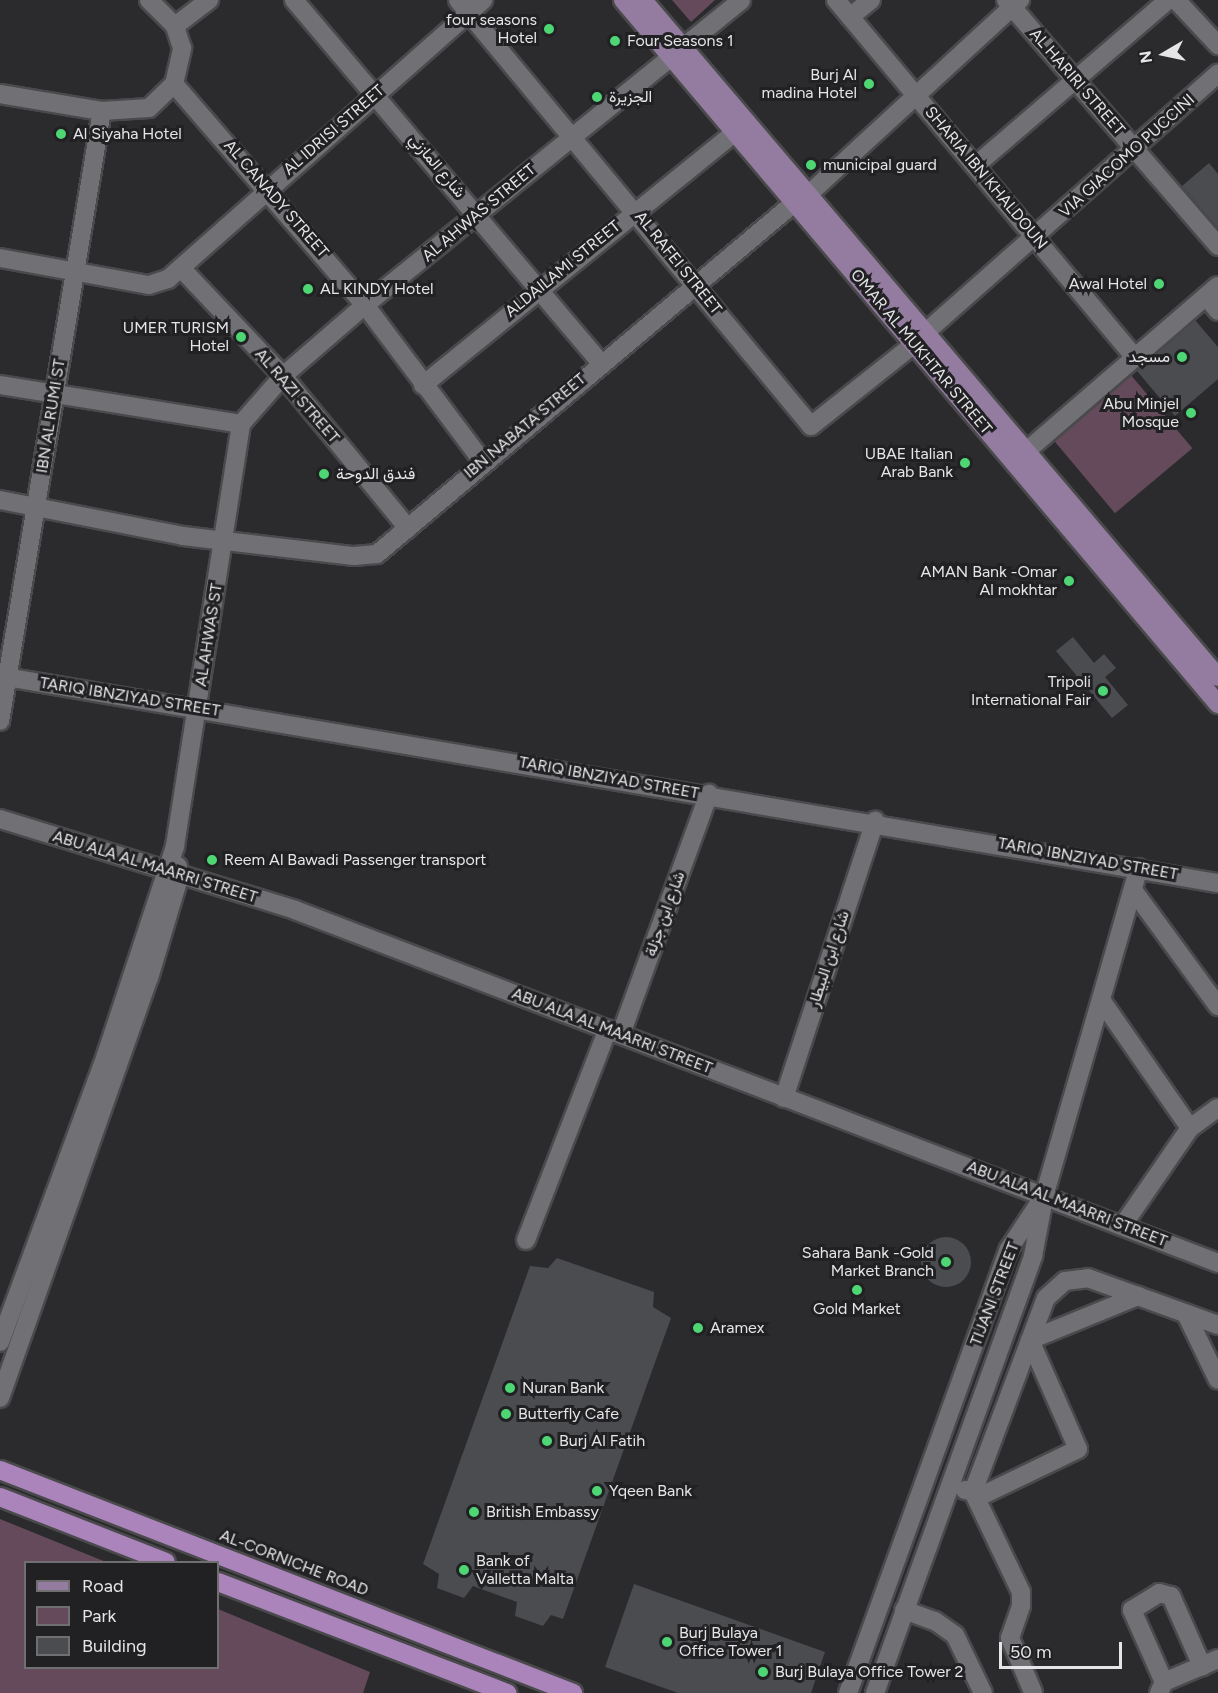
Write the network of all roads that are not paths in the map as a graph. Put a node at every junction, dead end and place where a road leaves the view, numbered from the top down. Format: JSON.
{"nodes":[{"id":1,"x":149,"y":0,"type":"edge"},
{"id":2,"x":209,"y":0,"type":"edge"},
{"id":3,"x":294,"y":0,"type":"edge"},
{"id":4,"x":483,"y":0,"type":"edge"},
{"id":5,"x":623,"y":0,"type":"edge"},
{"id":6,"x":643,"y":0,"type":"edge"},
{"id":7,"x":741,"y":0,"type":"edge"},
{"id":8,"x":836,"y":0,"type":"edge"},
{"id":9,"x":871,"y":0,"type":"edge"},
{"id":10,"x":1168,"y":0,"type":"edge"},
{"id":11,"x":1176,"y":0,"type":"edge"},
{"id":12,"x":1012,"y":2,"type":"edge"},
{"id":13,"x":464,"y":6,"type":"edge"},
{"id":14,"x":850,"y":17,"type":"junction"},
{"id":15,"x":176,"y":26,"type":"junction"},
{"id":16,"x":1218,"y":45,"type":"edge"},
{"id":17,"x":678,"y":54,"type":"junction"},
{"id":18,"x":1218,"y":74,"type":"edge"},
{"id":19,"x":1075,"y":79,"type":"junction"},
{"id":20,"x":174,"y":84,"type":"junction"},
{"id":21,"x":376,"y":92,"type":"junction"},
{"id":22,"x":0,"y":94,"type":"edge"},
{"id":23,"x":919,"y":98,"type":"junction"},
{"id":24,"x":102,"y":111,"type":"junction"},
{"id":25,"x":573,"y":133,"type":"junction"},
{"id":26,"x":734,"y":133,"type":"junction"},
{"id":27,"x":1136,"y":150,"type":"junction"},
{"id":28,"x":975,"y":166,"type":"junction"},
{"id":29,"x":268,"y":188,"type":"junction"},
{"id":30,"x":801,"y":199,"type":"junction"},
{"id":31,"x":635,"y":209,"type":"junction"},
{"id":32,"x":478,"y":216,"type":"junction"},
{"id":33,"x":1035,"y":237,"type":"junction"},
{"id":34,"x":1218,"y":246,"type":"edge"},
{"id":35,"x":0,"y":258,"type":"edge"},
{"id":36,"x":182,"y":268,"type":"junction"},
{"id":37,"x":75,"y":271,"type":"junction"},
{"id":38,"x":694,"y":283,"type":"junction"},
{"id":39,"x":538,"y":288,"type":"junction"},
{"id":40,"x":1212,"y":291,"type":"edge"},
{"id":41,"x":365,"y":305,"type":"junction"},
{"id":42,"x":1218,"y":310,"type":"edge"},
{"id":43,"x":920,"y":338,"type":"junction"},
{"id":44,"x":1135,"y":357,"type":"junction"},
{"id":45,"x":601,"y":363,"type":"junction"},
{"id":46,"x":283,"y":376,"type":"junction"},
{"id":47,"x":0,"y":385,"type":"edge"},
{"id":48,"x":423,"y":385,"type":"junction"},
{"id":49,"x":55,"y":393,"type":"junction"},
{"id":50,"x":241,"y":424,"type":"junction"},
{"id":51,"x":1020,"y":456,"type":"junction"},
{"id":52,"x":482,"y":461,"type":"junction"},
{"id":53,"x":0,"y":500,"type":"edge"},
{"id":54,"x":36,"y":505,"type":"junction"},
{"id":55,"x":408,"y":528,"type":"junction"},
{"id":56,"x":224,"y":540,"type":"junction"},
{"id":57,"x":4,"y":676,"type":"edge"},
{"id":58,"x":1218,"y":677,"type":"edge"},
{"id":59,"x":1218,"y":704,"type":"edge"},
{"id":60,"x":198,"y":709,"type":"junction"},
{"id":61,"x":0,"y":721,"type":"edge"},
{"id":62,"x":708,"y":795,"type":"junction"},
{"id":63,"x":0,"y":819,"type":"edge"},
{"id":64,"x":875,"y":821,"type":"junction"},
{"id":65,"x":1139,"y":868,"type":"junction"},
{"id":66,"x":172,"y":875,"type":"junction"},
{"id":67,"x":1218,"y":882,"type":"edge"},
{"id":68,"x":1133,"y":890,"type":"junction"},
{"id":69,"x":1101,"y":1000,"type":"junction"},
{"id":70,"x":1218,"y":1006,"type":"edge"},
{"id":71,"x":615,"y":1031,"type":"junction"},
{"id":72,"x":784,"y":1098,"type":"junction"},
{"id":73,"x":1218,"y":1108,"type":"edge"},
{"id":74,"x":1190,"y":1128,"type":"junction"},
{"id":75,"x":1046,"y":1193,"type":"junction"},
{"id":76,"x":1123,"y":1225,"type":"junction"},
{"id":77,"x":526,"y":1240,"type":"dead end"},
{"id":78,"x":1216,"y":1258,"type":"edge"},
{"id":79,"x":1138,"y":1296,"type":"junction"},
{"id":80,"x":1186,"y":1314,"type":"junction"},
{"id":81,"x":1218,"y":1325,"type":"edge"},
{"id":82,"x":1030,"y":1340,"type":"junction"},
{"id":83,"x":0,"y":1342,"type":"edge"},
{"id":84,"x":970,"y":1359,"type":"junction"},
{"id":85,"x":992,"y":1368,"type":"junction"},
{"id":86,"x":1218,"y":1380,"type":"edge"},
{"id":87,"x":0,"y":1398,"type":"edge"},
{"id":88,"x":0,"y":1470,"type":"edge"},
{"id":89,"x":949,"y":1485,"type":"junction"},
{"id":90,"x":973,"y":1492,"type":"junction"},
{"id":91,"x":922,"y":1496,"type":"junction"},
{"id":92,"x":0,"y":1497,"type":"edge"},
{"id":93,"x":942,"y":1504,"type":"junction"},
{"id":94,"x":161,"y":1561,"type":"edge"},
{"id":95,"x":219,"y":1582,"type":"edge"},
{"id":96,"x":904,"y":1610,"type":"junction"},
{"id":97,"x":1210,"y":1663,"type":"edge"},
{"id":98,"x":1161,"y":1688,"type":"edge"},
{"id":99,"x":1033,"y":1692,"type":"edge"},
{"id":100,"x":507,"y":1693,"type":"edge"},
{"id":101,"x":573,"y":1693,"type":"edge"},
{"id":102,"x":848,"y":1693,"type":"edge"},
{"id":103,"x":875,"y":1693,"type":"edge"},
{"id":104,"x":983,"y":1693,"type":"edge"}],
"edges":[{"from":1,"to":15,"type":"street"},
{"from":2,"to":15,"type":"street"},
{"from":3,"to":21,"type":"street","name":"شارع المازني"},
{"from":4,"to":13,"type":"street","name":"AL IDRISI STREET"},
{"from":5,"to":17,"type":"main road","name":"OMAR AL MUKHTAR STREET"},
{"from":6,"to":17,"type":"main road","name":"OMAR AL MUKHTAR STREET"},
{"from":7,"to":17,"type":"street","name":"AL AHWAS STREET"},
{"from":8,"to":14,"type":"street","name":"SHARIA IBN KHALDOUN"},
{"from":9,"to":14,"type":"street"},
{"from":10,"to":19,"type":"street"},
{"from":11,"to":16,"type":"street"},
{"from":12,"to":19,"type":"street","name":"AL HARIRI STREET"},
{"from":12,"to":23,"type":"street","name":"IBN NABATA STREET"},
{"from":13,"to":21,"type":"street","name":"AL IDRISI STREET"},
{"from":13,"to":25,"type":"street","name":"AL RAFEI STREET"},
{"from":14,"to":23,"type":"street","name":"SHARIA IBN KHALDOUN"},
{"from":15,"to":20,"type":"street"},
{"from":17,"to":25,"type":"street","name":"AL AHWAS STREET"},
{"from":17,"to":26,"type":"main road","name":"OMAR AL MUKHTAR STREET"},
{"from":17,"to":30,"type":"main road","name":"OMAR AL MUKHTAR STREET"},
{"from":18,"to":27,"type":"street","name":"VIA GIACOMO PUCCINI"},
{"from":19,"to":27,"type":"street","name":"AL HARIRI STREET"},
{"from":19,"to":28,"type":"street"},
{"from":20,"to":24,"type":"street"},
{"from":20,"to":29,"type":"street","name":"AL CANADY STREET"},
{"from":21,"to":29,"type":"street","name":"AL IDRISI STREET"},
{"from":21,"to":32,"type":"street","name":"شارع المازني"},
{"from":22,"to":24,"type":"street"},
{"from":23,"to":28,"type":"street","name":"SHARIA IBN KHALDOUN"},
{"from":23,"to":30,"type":"street","name":"IBN NABATA STREET"},
{"from":24,"to":37,"type":"street","name":"IBN AL RUMI ST"},
{"from":25,"to":31,"type":"street","name":"AL RAFEI STREET"},
{"from":25,"to":32,"type":"street","name":"AL AHWAS STREET"},
{"from":26,"to":30,"type":"main road","name":"OMAR AL MUKHTAR STREET"},
{"from":26,"to":31,"type":"street","name":"ALDAILAMI STREET"},
{"from":27,"to":33,"type":"street","name":"VIA GIACOMO PUCCINI"},
{"from":27,"to":34,"type":"street","name":"AL HARIRI STREET"},
{"from":28,"to":33,"type":"street","name":"SHARIA IBN KHALDOUN"},
{"from":29,"to":36,"type":"street","name":"AL IDRISI STREET"},
{"from":29,"to":41,"type":"street","name":"AL CANADY STREET"},
{"from":30,"to":38,"type":"street","name":"IBN NABATA STREET"},
{"from":30,"to":43,"type":"main road","name":"OMAR AL MUKHTAR STREET"},
{"from":31,"to":38,"type":"street","name":"AL RAFEI STREET"},
{"from":31,"to":39,"type":"street","name":"ALDAILAMI STREET"},
{"from":32,"to":39,"type":"street","name":"شارع المازني"},
{"from":32,"to":41,"type":"street","name":"AL AHWAS STREET"},
{"from":33,"to":43,"type":"street","name":"VIA GIACOMO PUCCINI"},
{"from":33,"to":44,"type":"street","name":"SHARIA IBN KHALDOUN"},
{"from":35,"to":37,"type":"street"},
{"from":36,"to":37,"type":"street","name":"AL IDRISI STREET"},
{"from":36,"to":46,"type":"street","name":"AL RAZI STREET"},
{"from":37,"to":49,"type":"street","name":"IBN AL RUMI ST"},
{"from":38,"to":43,"type":"street","name":"AL RAFEI STREET"},
{"from":38,"to":45,"type":"street","name":"IBN NABATA STREET"},
{"from":39,"to":45,"type":"street","name":"شارع المازني"},
{"from":39,"to":48,"type":"street","name":"ALDAILAMI STREET"},
{"from":40,"to":42,"type":"street"},
{"from":40,"to":44,"type":"street"},
{"from":41,"to":46,"type":"street","name":"AL AHWAS STREET"},
{"from":41,"to":48,"type":"street","name":"AL CANADY STREET"},
{"from":43,"to":51,"type":"main road","name":"OMAR AL MUKHTAR STREET"},
{"from":44,"to":51,"type":"street"},
{"from":45,"to":52,"type":"street","name":"IBN NABATA STREET"},
{"from":46,"to":50,"type":"street","name":"AL AHWAS STREET"},
{"from":46,"to":55,"type":"street","name":"AL RAZI STREET"},
{"from":47,"to":49,"type":"street"},
{"from":48,"to":52,"type":"street","name":"AL CANADY STREET"},
{"from":49,"to":50,"type":"street"},
{"from":49,"to":54,"type":"street","name":"IBN AL RUMI ST"},
{"from":50,"to":56,"type":"street","name":"AL AHWAS ST"},
{"from":51,"to":58,"type":"main road","name":"OMAR AL MUKHTAR STREET"},
{"from":51,"to":59,"type":"main road","name":"OMAR AL MUKHTAR STREET"},
{"from":52,"to":55,"type":"street","name":"IBN NABATA STREET"},
{"from":53,"to":54,"type":"street","name":"IBN NABATA STREET"},
{"from":54,"to":56,"type":"street","name":"IBN NABATA STREET"},
{"from":54,"to":57,"type":"street","name":"IBN AL RUMI ST"},
{"from":55,"to":56,"type":"street","name":"IBN NABATA STREET"},
{"from":56,"to":60,"type":"street","name":"AL AHWAS ST"},
{"from":57,"to":60,"type":"street","name":"TARIQ IBNZIYAD STREET"},
{"from":57,"to":61,"type":"street","name":"IBN AL RUMI ST"},
{"from":60,"to":62,"type":"street","name":"TARIQ IBNZIYAD STREET"},
{"from":60,"to":66,"type":"street","name":"AL AHWAS ST"},
{"from":62,"to":64,"type":"street","name":"TARIQ IBNZIYAD STREET"},
{"from":62,"to":71,"type":"street","name":"شارع ابن جزلة"},
{"from":63,"to":66,"type":"street","name":"ABU ALA AL MAARRI STREET"},
{"from":64,"to":65,"type":"street","name":"TARIQ IBNZIYAD STREET"},
{"from":64,"to":72,"type":"street","name":"شارع ابن البيطار"},
{"from":65,"to":67,"type":"street","name":"TARIQ IBNZIYAD STREET"},
{"from":65,"to":68,"type":"street"},
{"from":66,"to":71,"type":"street","name":"ABU ALA AL MAARRI STREET"},
{"from":66,"to":83,"type":"street"},
{"from":66,"to":87,"type":"street"},
{"from":68,"to":69,"type":"street"},
{"from":68,"to":70,"type":"street"},
{"from":69,"to":74,"type":"street"},
{"from":69,"to":75,"type":"street"},
{"from":71,"to":72,"type":"street","name":"ABU ALA AL MAARRI STREET"},
{"from":71,"to":77,"type":"street","name":"شارع ابن جزلة"},
{"from":72,"to":75,"type":"street","name":"ABU ALA AL MAARRI STREET"},
{"from":73,"to":74,"type":"street"},
{"from":74,"to":76,"type":"street"},
{"from":75,"to":76,"type":"street","name":"ABU ALA AL MAARRI STREET"},
{"from":75,"to":84,"type":"street","name":"TIJANI STREET"},
{"from":75,"to":85,"type":"street","name":"TIJANI STREET"},
{"from":76,"to":78,"type":"street","name":"ABU ALA AL MAARRI STREET"},
{"from":79,"to":80,"type":"street"},
{"from":79,"to":82,"type":"street"},
{"from":79,"to":82,"type":"street"},
{"from":80,"to":81,"type":"street"},
{"from":80,"to":86,"type":"street"},
{"from":82,"to":90,"type":"street"},
{"from":82,"to":90,"type":"street"},
{"from":84,"to":85,"type":"street"},
{"from":84,"to":91,"type":"street","name":"TIJANI STREET"},
{"from":85,"to":89,"type":"street","name":"TIJANI STREET"},
{"from":88,"to":101,"type":"highway","name":"AL-CORNICHE ROAD"},
{"from":89,"to":90,"type":"street"},
{"from":89,"to":93,"type":"street","name":"TIJANI STREET"},
{"from":90,"to":99,"type":"street"},
{"from":91,"to":93,"type":"street"},
{"from":91,"to":102,"type":"street","name":"TIJANI STREET"},
{"from":92,"to":94,"type":"highway"},
{"from":93,"to":96,"type":"street","name":"TIJANI STREET"},
{"from":95,"to":100,"type":"highway"},
{"from":96,"to":103,"type":"street","name":"TIJANI STREET"},
{"from":96,"to":104,"type":"street"},
{"from":97,"to":98,"type":"street"},
{"from":97,"to":98,"type":"street"}]}
